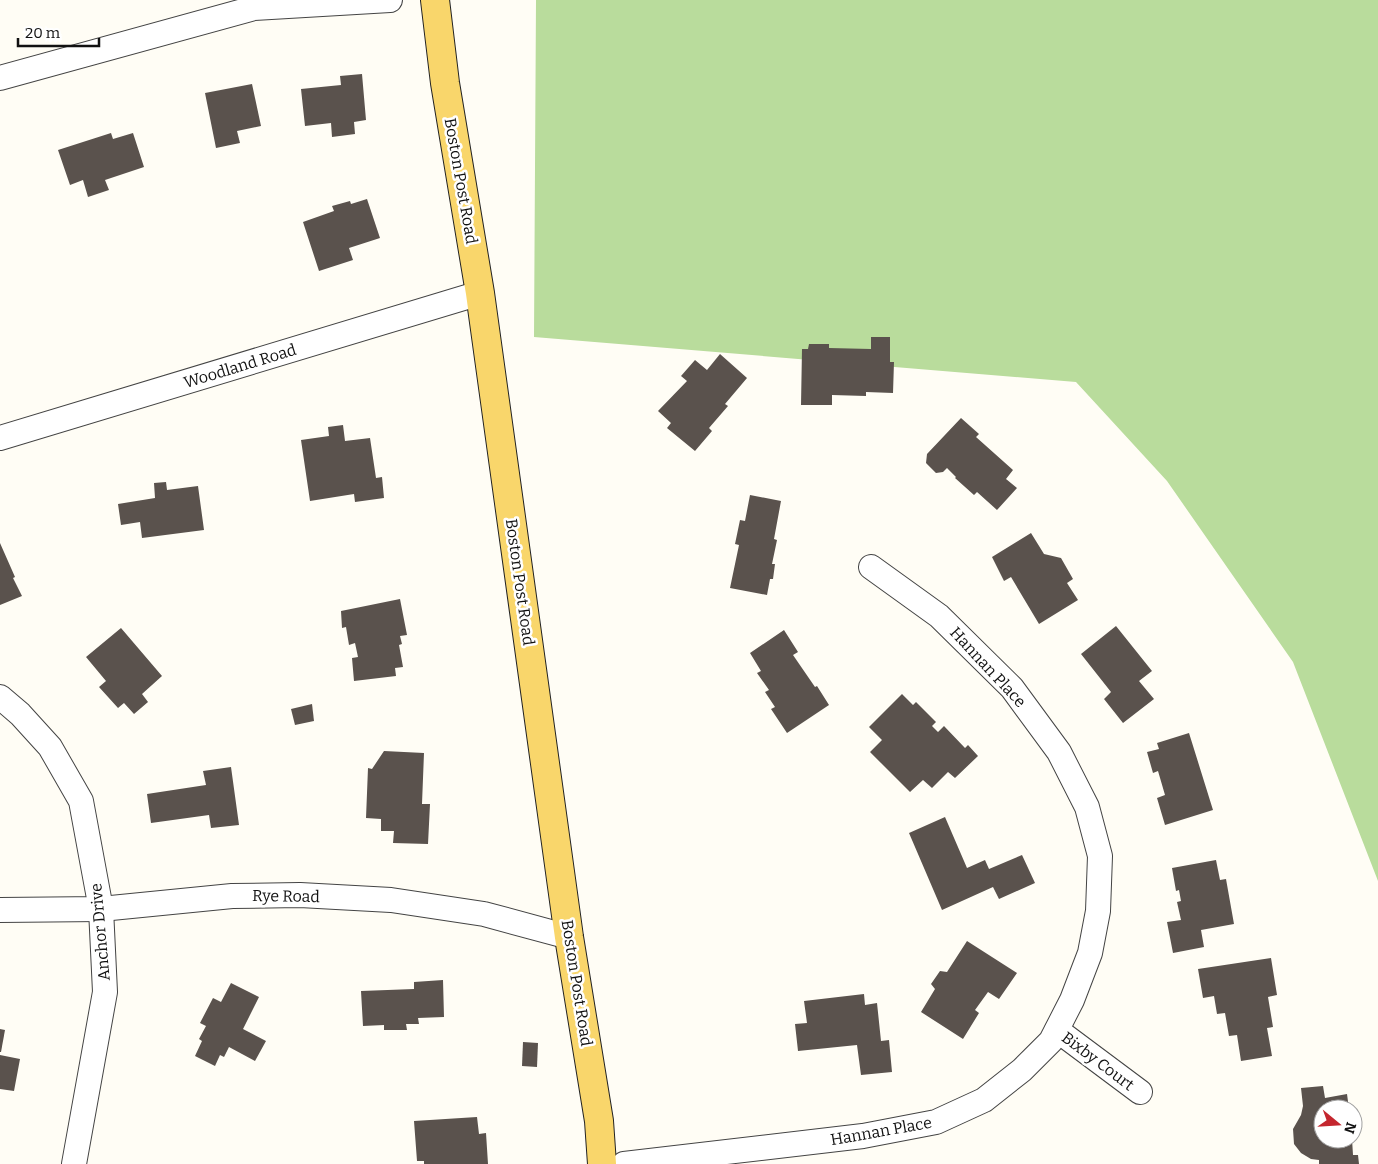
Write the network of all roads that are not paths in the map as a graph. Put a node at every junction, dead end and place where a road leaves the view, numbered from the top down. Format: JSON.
{"nodes":[{"id":1,"x":390,"y":0,"type":"edge"},
{"id":2,"x":435,"y":0,"type":"edge"},
{"id":3,"x":0,"y":78,"type":"edge"},
{"id":4,"x":480,"y":293,"type":"junction"},
{"id":5,"x":0,"y":438,"type":"edge"},
{"id":6,"x":871,"y":567,"type":"dead end"},
{"id":7,"x":0,"y":697,"type":"edge"},
{"id":8,"x":101,"y":908,"type":"junction"},
{"id":9,"x":0,"y":910,"type":"edge"},
{"id":10,"x":569,"y":937,"type":"junction"},
{"id":11,"x":1057,"y":1030,"type":"junction"},
{"id":12,"x":1140,"y":1092,"type":"dead end"},
{"id":13,"x":74,"y":1164,"type":"edge"},
{"id":14,"x":602,"y":1164,"type":"edge"},
{"id":15,"x":624,"y":1164,"type":"edge"}],
"edges":[{"from":1,"to":3,"type":"street"},
{"from":2,"to":4,"type":"main road","name":"Boston Post Road"},
{"from":4,"to":5,"type":"street","name":"Woodland Road"},
{"from":4,"to":10,"type":"main road","name":"Boston Post Road"},
{"from":6,"to":11,"type":"street","name":"Hannan Place"},
{"from":7,"to":8,"type":"street","name":"Anchor Drive"},
{"from":8,"to":9,"type":"street","name":"Rye Road"},
{"from":8,"to":10,"type":"street","name":"Rye Road"},
{"from":8,"to":13,"type":"street","name":"Anchor Drive"},
{"from":10,"to":14,"type":"main road","name":"Boston Post Road"},
{"from":11,"to":12,"type":"street","name":"Bixby Court"},
{"from":11,"to":15,"type":"street","name":"Hannan Place"}]}
